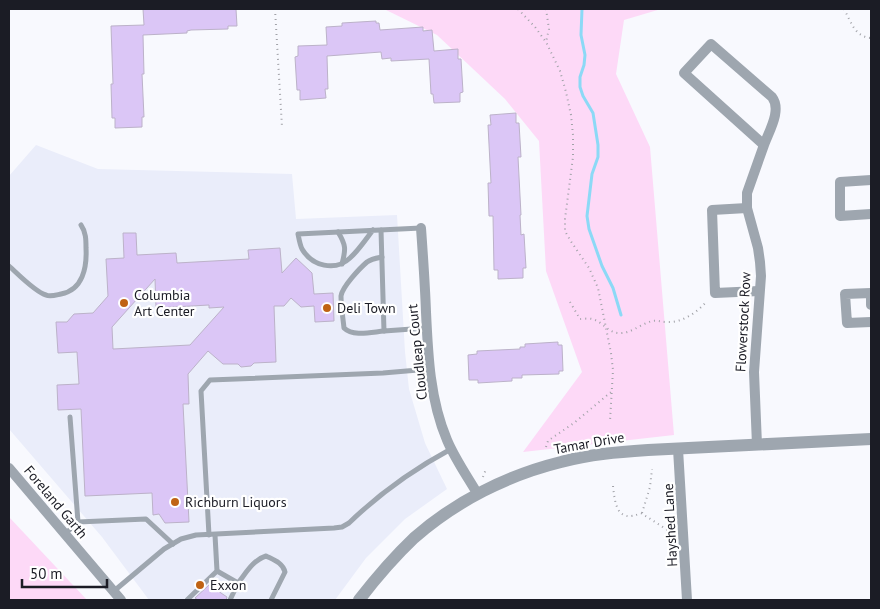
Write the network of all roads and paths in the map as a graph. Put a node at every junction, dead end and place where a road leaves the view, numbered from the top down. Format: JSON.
{"nodes":[{"id":1,"x":275,"y":9,"type":"edge"},
{"id":2,"x":518,"y":9,"type":"edge"},
{"id":3,"x":546,"y":9,"type":"edge"},
{"id":4,"x":844,"y":9,"type":"edge"},
{"id":5,"x":871,"y":38,"type":"edge"},
{"id":6,"x":546,"y":42,"type":"junction"},
{"id":7,"x":282,"y":127,"type":"dead end"},
{"id":8,"x":764,"y":145,"type":"junction"},
{"id":9,"x":871,"y":180,"type":"edge"},
{"id":10,"x":746,"y":208,"type":"junction"},
{"id":11,"x":871,"y":214,"type":"edge"},
{"id":12,"x":81,"y":225,"type":"dead end"},
{"id":13,"x":421,"y":228,"type":"joint"},
{"id":14,"x":373,"y":230,"type":"junction"},
{"id":15,"x":381,"y":230,"type":"junction"},
{"id":16,"x":338,"y":232,"type":"junction"},
{"id":17,"x":382,"y":257,"type":"junction"},
{"id":18,"x":342,"y":264,"type":"junction"},
{"id":19,"x":9,"y":266,"type":"edge"},
{"id":20,"x":759,"y":291,"type":"junction"},
{"id":21,"x":715,"y":293,"type":"junction"},
{"id":22,"x":570,"y":302,"type":"dead end"},
{"id":23,"x":871,"y":305,"type":"edge"},
{"id":24,"x":871,"y":322,"type":"edge"},
{"id":25,"x":427,"y":328,"type":"junction"},
{"id":26,"x":606,"y":328,"type":"junction"},
{"id":27,"x":384,"y":331,"type":"junction"},
{"id":28,"x":430,"y":369,"type":"junction"},
{"id":29,"x":611,"y":392,"type":"junction"},
{"id":30,"x":70,"y":417,"type":"dead end"},
{"id":31,"x":610,"y":421,"type":"dead end"},
{"id":32,"x":871,"y":439,"type":"edge"},
{"id":33,"x":757,"y":445,"type":"junction"},
{"id":34,"x":546,"y":447,"type":"dead end"},
{"id":35,"x":451,"y":449,"type":"junction"},
{"id":36,"x":678,"y":449,"type":"junction"},
{"id":37,"x":9,"y":468,"type":"edge"},
{"id":38,"x":652,"y":469,"type":"dead end"},
{"id":39,"x":613,"y":486,"type":"dead end"},
{"id":40,"x":477,"y":493,"type":"junction"},
{"id":41,"x":641,"y":513,"type":"junction"},
{"id":42,"x":78,"y":522,"type":"junction"},
{"id":43,"x":670,"y":531,"type":"dead end"},
{"id":44,"x":65,"y":534,"type":"junction"},
{"id":45,"x":212,"y":535,"type":"junction"},
{"id":46,"x":173,"y":544,"type":"junction"},
{"id":47,"x":217,"y":571,"type":"junction"},
{"id":48,"x":238,"y":583,"type":"junction"},
{"id":49,"x":114,"y":592,"type":"junction"},
{"id":50,"x":121,"y":600,"type":"edge"},
{"id":51,"x":187,"y":600,"type":"edge"},
{"id":52,"x":230,"y":600,"type":"edge"},
{"id":53,"x":271,"y":600,"type":"edge"},
{"id":54,"x":359,"y":600,"type":"edge"},
{"id":55,"x":687,"y":600,"type":"edge"}],
"edges":[{"from":1,"to":7,"type":"path"},
{"from":2,"to":6,"type":"path"},
{"from":3,"to":6,"type":"path"},
{"from":4,"to":5,"type":"path"},
{"from":6,"to":26,"type":"path"},
{"from":8,"to":8,"type":"street","name":"Flowerstock Row"},
{"from":8,"to":10,"type":"street","name":"Flowerstock Row"},
{"from":9,"to":11,"type":"street"},
{"from":10,"to":20,"type":"street","name":"Flowerstock Row"},
{"from":10,"to":21,"type":"street"},
{"from":12,"to":19,"type":"lane"},
{"from":13,"to":15,"type":"lane"},
{"from":13,"to":25,"type":"street","name":"Cloudleap Court"},
{"from":14,"to":15,"type":"lane"},
{"from":14,"to":16,"type":"lane"},
{"from":14,"to":18,"type":"lane"},
{"from":15,"to":17,"type":"lane"},
{"from":16,"to":18,"type":"lane"},
{"from":16,"to":18,"type":"lane"},
{"from":17,"to":27,"type":"lane"},
{"from":17,"to":27,"type":"lane"},
{"from":20,"to":21,"type":"street"},
{"from":20,"to":33,"type":"street","name":"Flowerstock Row"},
{"from":21,"to":26,"type":"path"},
{"from":22,"to":26,"type":"path"},
{"from":23,"to":24,"type":"street"},
{"from":25,"to":27,"type":"lane"},
{"from":25,"to":28,"type":"street","name":"Cloudleap Court"},
{"from":26,"to":29,"type":"path"},
{"from":28,"to":35,"type":"street","name":"Cloudleap Court"},
{"from":28,"to":45,"type":"lane"},
{"from":29,"to":31,"type":"path"},
{"from":29,"to":34,"type":"path"},
{"from":30,"to":42,"type":"lane"},
{"from":32,"to":33,"type":"street","name":"Tamar Drive"},
{"from":33,"to":36,"type":"street","name":"Tamar Drive"},
{"from":35,"to":40,"type":"street","name":"Cloudleap Court"},
{"from":35,"to":45,"type":"lane"},
{"from":36,"to":40,"type":"street","name":"Tamar Drive"},
{"from":36,"to":55,"type":"street","name":"Hayshed Lane"},
{"from":37,"to":44,"type":"street","name":"Foreland Garth"},
{"from":38,"to":41,"type":"path"},
{"from":39,"to":41,"type":"path"},
{"from":40,"to":54,"type":"street","name":"Tamar Drive"},
{"from":41,"to":43,"type":"path"},
{"from":42,"to":44,"type":"lane"},
{"from":42,"to":46,"type":"lane"},
{"from":44,"to":49,"type":"street","name":"Foreland Garth"},
{"from":45,"to":46,"type":"lane"},
{"from":45,"to":47,"type":"lane"},
{"from":46,"to":49,"type":"lane"},
{"from":47,"to":48,"type":"lane"},
{"from":47,"to":51,"type":"lane"},
{"from":48,"to":52,"type":"lane"},
{"from":48,"to":53,"type":"lane"},
{"from":49,"to":50,"type":"street","name":"Foreland Garth"}]}
